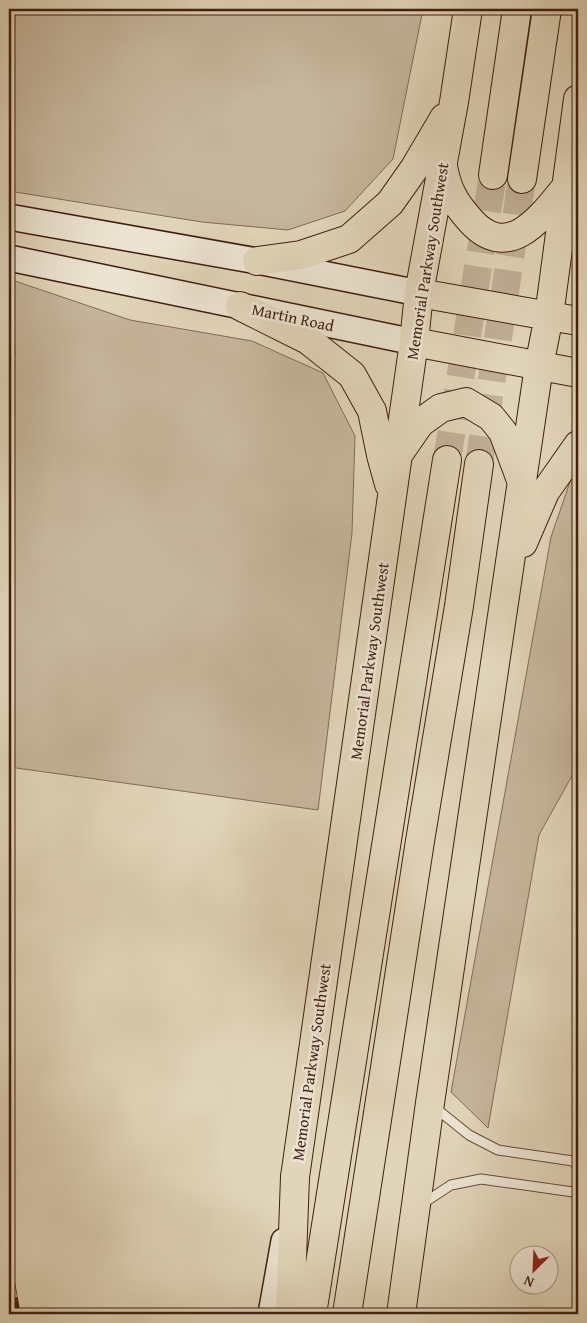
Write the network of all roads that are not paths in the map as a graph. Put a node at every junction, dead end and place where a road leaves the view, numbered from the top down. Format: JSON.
{"nodes":[{"id":1,"x":468,"y":9,"type":"edge"},
{"id":2,"x":517,"y":9,"type":"edge"},
{"id":3,"x":547,"y":9,"type":"edge"},
{"id":4,"x":578,"y":99,"type":"edge"},
{"id":5,"x":454,"y":102,"type":"junction"},
{"id":6,"x":442,"y":165,"type":"junction"},
{"id":7,"x":493,"y":175,"type":"tunnel mouth"},
{"id":8,"x":522,"y":180,"type":"tunnel mouth"},
{"id":9,"x":571,"y":188,"type":"edge"},
{"id":10,"x":9,"y":217,"type":"edge"},
{"id":11,"x":9,"y":258,"type":"edge"},
{"id":12,"x":257,"y":261,"type":"junction"},
{"id":13,"x":419,"y":293,"type":"junction"},
{"id":14,"x":240,"y":306,"type":"junction"},
{"id":15,"x":548,"y":316,"type":"junction"},
{"id":16,"x":578,"y":321,"type":"edge"},
{"id":17,"x":414,"y":342,"type":"junction"},
{"id":18,"x":539,"y":366,"type":"junction"},
{"id":19,"x":578,"y":373,"type":"edge"},
{"id":20,"x":578,"y":445,"type":"edge"},
{"id":21,"x":398,"y":455,"type":"junction"},
{"id":22,"x":447,"y":460,"type":"tunnel mouth"},
{"id":23,"x":479,"y":464,"type":"tunnel mouth"},
{"id":24,"x":522,"y":484,"type":"junction"},
{"id":25,"x":392,"y":495,"type":"junction"},
{"id":26,"x":509,"y":574,"type":"junction"},
{"id":27,"x":430,"y":1103,"type":"junction"},
{"id":28,"x":578,"y":1167,"type":"edge"},
{"id":29,"x":295,"y":1177,"type":"junction"},
{"id":30,"x":578,"y":1187,"type":"edge"},
{"id":31,"x":416,"y":1208,"type":"junction"},
{"id":32,"x":271,"y":1314,"type":"edge"},
{"id":33,"x":290,"y":1314,"type":"edge"},
{"id":34,"x":312,"y":1314,"type":"edge"},
{"id":35,"x":347,"y":1314,"type":"edge"},
{"id":36,"x":401,"y":1314,"type":"edge"}],
"edges":[{"from":1,"to":5,"type":"main road","name":"Memorial Parkway Southwest"},
{"from":2,"to":7,"type":"main road"},
{"from":3,"to":8,"type":"main road"},
{"from":4,"to":9,"type":"main road"},
{"from":5,"to":6,"type":"main road","name":"Memorial Parkway Southwest"},
{"from":5,"to":12,"type":"main road"},
{"from":6,"to":9,"type":"main road"},
{"from":6,"to":13,"type":"main road","name":"Memorial Parkway Southwest"},
{"from":9,"to":15,"type":"main road"},
{"from":10,"to":12,"type":"main road"},
{"from":11,"to":14,"type":"main road","name":"Martin Road"},
{"from":12,"to":13,"type":"main road"},
{"from":13,"to":15,"type":"main road"},
{"from":13,"to":17,"type":"main road","name":"Memorial Parkway Southwest"},
{"from":14,"to":17,"type":"main road","name":"Martin Road"},
{"from":14,"to":25,"type":"main road"},
{"from":15,"to":16,"type":"main road"},
{"from":15,"to":18,"type":"main road"},
{"from":17,"to":18,"type":"main road","name":"Martin Road"},
{"from":17,"to":21,"type":"main road","name":"Memorial Parkway Southwest"},
{"from":18,"to":19,"type":"main road","name":"Martin Road"},
{"from":18,"to":24,"type":"main road"},
{"from":20,"to":26,"type":"main road"},
{"from":21,"to":24,"type":"main road"},
{"from":21,"to":25,"type":"main road","name":"Memorial Parkway Southwest"},
{"from":22,"to":34,"type":"main road"},
{"from":23,"to":35,"type":"main road"},
{"from":24,"to":26,"type":"main road"},
{"from":25,"to":29,"type":"main road","name":"Memorial Parkway Southwest"},
{"from":26,"to":27,"type":"main road"},
{"from":27,"to":28,"type":"lane"},
{"from":27,"to":31,"type":"main road"},
{"from":29,"to":32,"type":"main road","name":"Memorial Parkway Southwest"},
{"from":29,"to":33,"type":"main road"},
{"from":30,"to":31,"type":"lane"},
{"from":31,"to":36,"type":"main road"}]}
